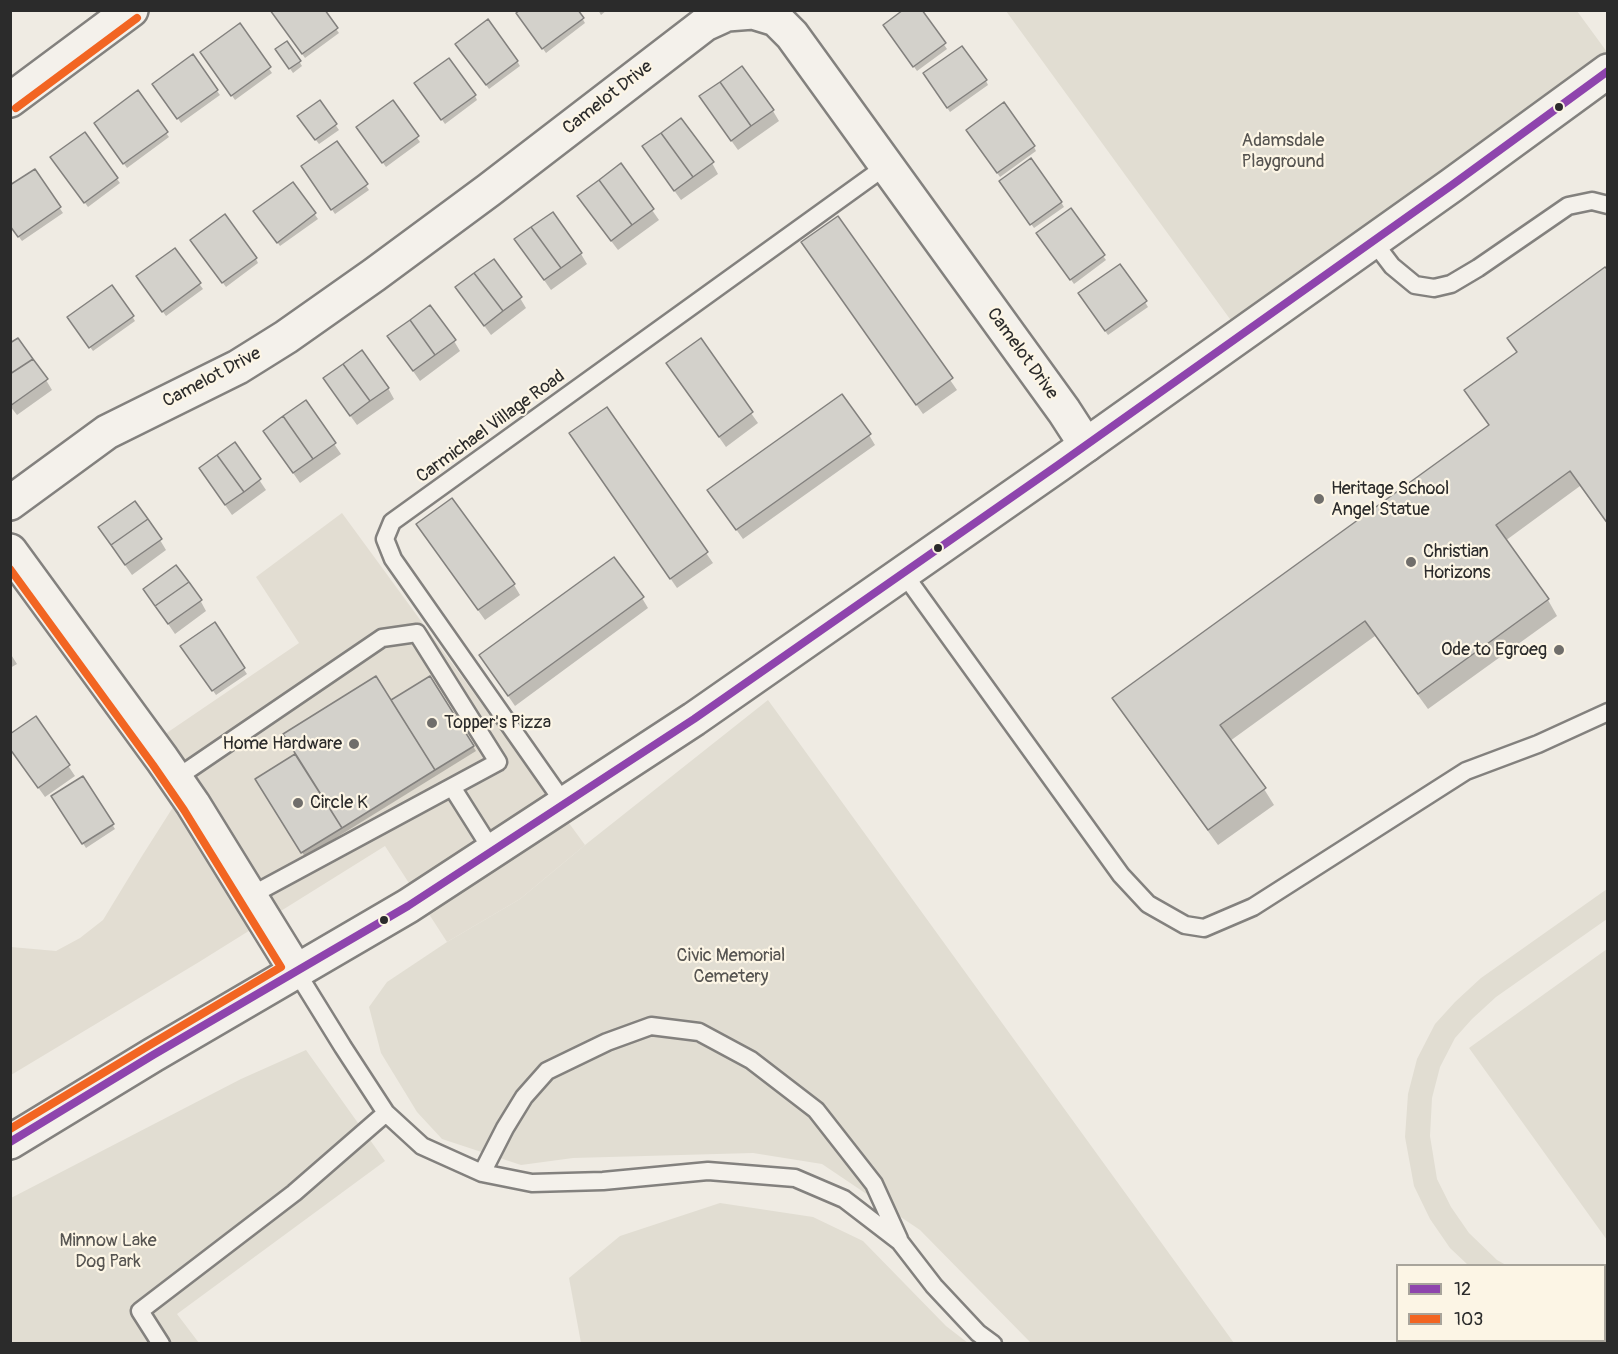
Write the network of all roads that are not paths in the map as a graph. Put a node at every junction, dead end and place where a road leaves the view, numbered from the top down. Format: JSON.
{"nodes":[{"id":1,"x":131,"y":10,"type":"edge"},
{"id":2,"x":1608,"y":71,"type":"edge"},
{"id":3,"x":10,"y":100,"type":"edge"},
{"id":4,"x":886,"y":166,"type":"junction"},
{"id":5,"x":1608,"y":205,"type":"edge"},
{"id":6,"x":1373,"y":241,"type":"junction"},
{"id":7,"x":1086,"y":445,"type":"junction"},
{"id":8,"x":10,"y":503,"type":"edge"},
{"id":9,"x":10,"y":551,"type":"edge"},
{"id":10,"x":904,"y":574,"type":"junction"},
{"id":11,"x":1608,"y":712,"type":"edge"},
{"id":12,"x":175,"y":778,"type":"junction"},
{"id":13,"x":452,"y":787,"type":"junction"},
{"id":14,"x":564,"y":803,"type":"junction"},
{"id":15,"x":493,"y":852,"type":"junction"},
{"id":16,"x":250,"y":896,"type":"junction"},
{"id":17,"x":296,"y":971,"type":"junction"},
{"id":18,"x":386,"y":1113,"type":"junction"},
{"id":19,"x":10,"y":1142,"type":"edge"},
{"id":20,"x":483,"y":1173,"type":"junction"},
{"id":21,"x":900,"y":1242,"type":"junction"},
{"id":22,"x":161,"y":1344,"type":"edge"},
{"id":23,"x":993,"y":1344,"type":"edge"}],
"edges":[{"from":1,"to":3,"type":"street"},
{"from":2,"to":6,"type":"street"},
{"from":4,"to":7,"type":"street","name":"Camelot Drive"},
{"from":4,"to":8,"type":"street","name":"Camelot Drive"},
{"from":4,"to":14,"type":"lane","name":"Carmichael Village Road"},
{"from":5,"to":6,"type":"lane"},
{"from":6,"to":7,"type":"street"},
{"from":7,"to":10,"type":"street"},
{"from":9,"to":12,"type":"street"},
{"from":10,"to":11,"type":"lane"},
{"from":10,"to":14,"type":"street"},
{"from":12,"to":13,"type":"lane"},
{"from":12,"to":16,"type":"street"},
{"from":13,"to":15,"type":"lane"},
{"from":13,"to":16,"type":"lane"},
{"from":14,"to":15,"type":"street"},
{"from":15,"to":17,"type":"street"},
{"from":16,"to":17,"type":"street"},
{"from":17,"to":18,"type":"lane"},
{"from":17,"to":19,"type":"street"},
{"from":18,"to":20,"type":"lane"},
{"from":18,"to":22,"type":"lane"},
{"from":20,"to":21,"type":"lane"},
{"from":20,"to":21,"type":"lane"},
{"from":21,"to":23,"type":"lane"}]}
